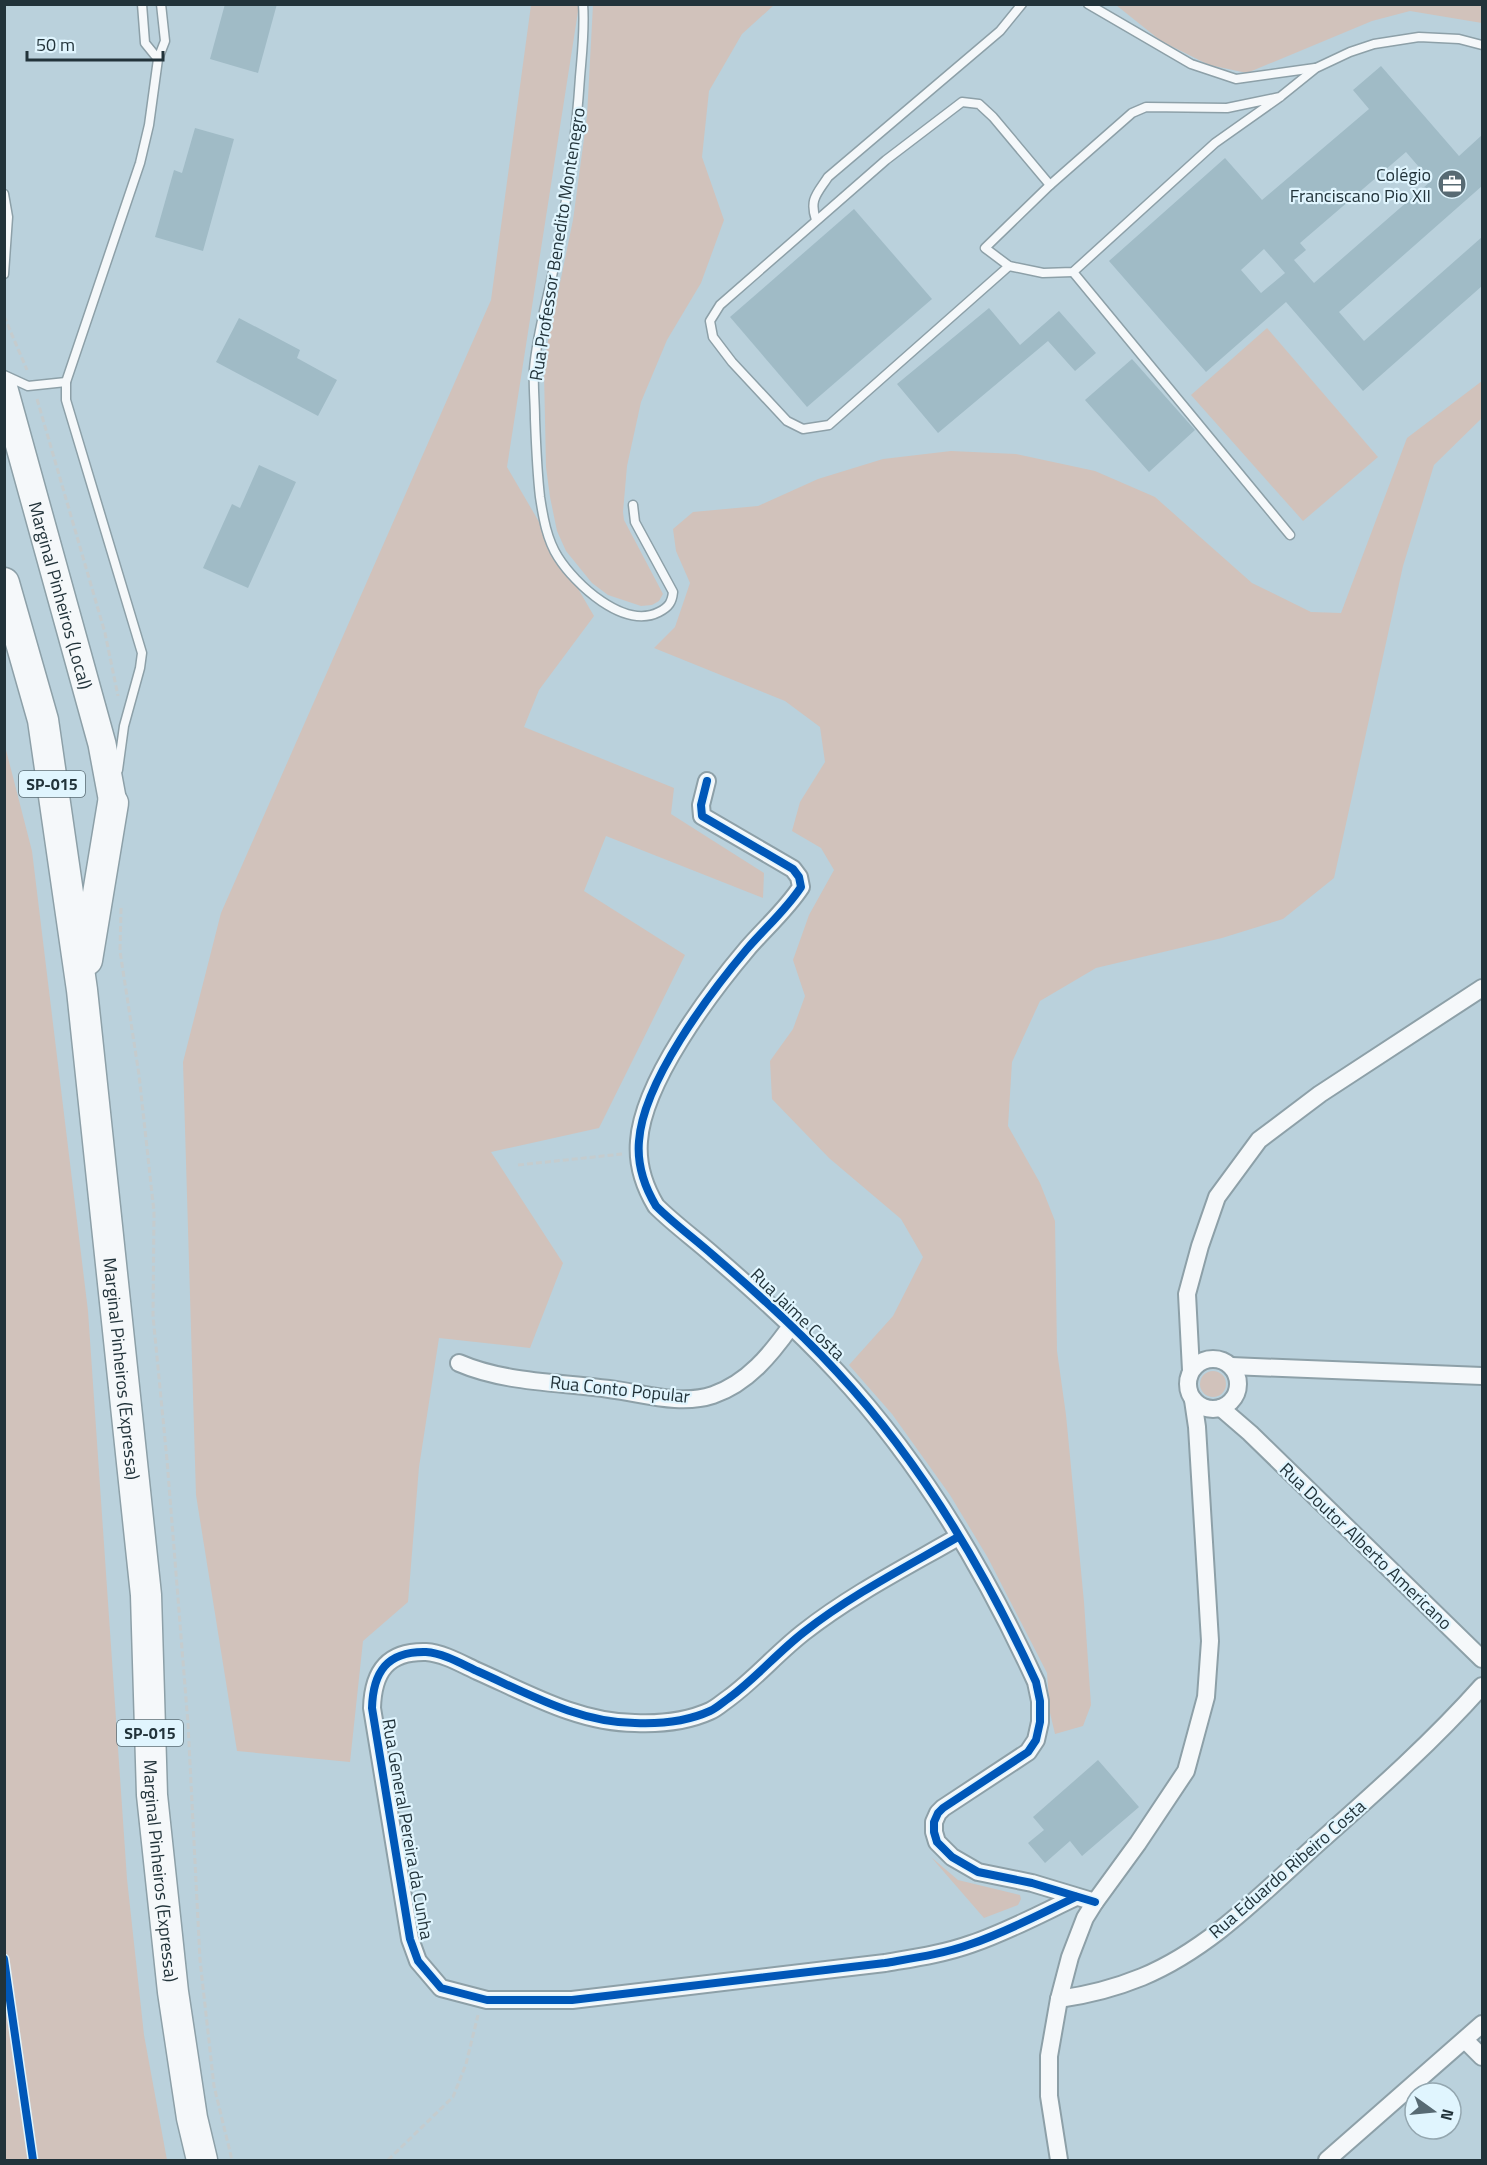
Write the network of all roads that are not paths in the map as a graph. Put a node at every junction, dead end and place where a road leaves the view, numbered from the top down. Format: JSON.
{"nodes":[{"id":1,"x":142,"y":4,"type":"edge"},
{"id":2,"x":161,"y":4,"type":"edge"},
{"id":3,"x":583,"y":4,"type":"edge"},
{"id":4,"x":1022,"y":4,"type":"edge"},
{"id":5,"x":1088,"y":4,"type":"edge"},
{"id":6,"x":1482,"y":45,"type":"edge"},
{"id":7,"x":158,"y":58,"type":"junction"},
{"id":8,"x":1316,"y":68,"type":"junction"},
{"id":9,"x":1280,"y":97,"type":"junction"},
{"id":10,"x":1050,"y":185,"type":"junction"},
{"id":11,"x":4,"y":194,"type":"edge"},
{"id":12,"x":816,"y":220,"type":"junction"},
{"id":13,"x":1009,"y":266,"type":"junction"},
{"id":14,"x":1073,"y":272,"type":"junction"},
{"id":15,"x":4,"y":274,"type":"edge"},
{"id":16,"x":4,"y":375,"type":"edge"},
{"id":17,"x":66,"y":382,"type":"junction"},
{"id":18,"x":4,"y":389,"type":"edge"},
{"id":19,"x":633,"y":505,"type":"dead end"},
{"id":20,"x":1290,"y":535,"type":"dead end"},
{"id":21,"x":4,"y":583,"type":"edge"},
{"id":22,"x":707,"y":781,"type":"dead end"},
{"id":23,"x":113,"y":804,"type":"junction"},
{"id":24,"x":1482,"y":988,"type":"edge"},
{"id":25,"x":82,"y":990,"type":"junction"},
{"id":26,"x":791,"y":1326,"type":"junction"},
{"id":27,"x":1189,"y":1327,"type":"junction"},
{"id":28,"x":1211,"y":1358,"type":"junction"},
{"id":29,"x":459,"y":1364,"type":"dead end"},
{"id":30,"x":1191,"y":1370,"type":"junction"},
{"id":31,"x":1235,"y":1373,"type":"junction"},
{"id":32,"x":1482,"y":1376,"type":"edge"},
{"id":33,"x":1213,"y":1404,"type":"junction"},
{"id":34,"x":958,"y":1537,"type":"junction"},
{"id":35,"x":1482,"y":1659,"type":"edge"},
{"id":36,"x":1482,"y":1686,"type":"edge"},
{"id":37,"x":1077,"y":1896,"type":"junction"},
{"id":38,"x":1095,"y":1902,"type":"junction"},
{"id":39,"x":1059,"y":1999,"type":"junction"},
{"id":40,"x":1482,"y":2024,"type":"edge"},
{"id":41,"x":1465,"y":2040,"type":"junction"},
{"id":42,"x":1482,"y":2057,"type":"edge"},
{"id":43,"x":202,"y":2160,"type":"edge"},
{"id":44,"x":1059,"y":2160,"type":"edge"},
{"id":45,"x":1327,"y":2160,"type":"edge"}],
"edges":[{"from":1,"to":7,"type":"lane"},
{"from":2,"to":7,"type":"lane"},
{"from":3,"to":19,"type":"lane","name":"Rua Professor Benedito Montenegro"},
{"from":4,"to":12,"type":"lane"},
{"from":5,"to":8,"type":"lane"},
{"from":6,"to":8,"type":"lane"},
{"from":7,"to":17,"type":"lane"},
{"from":8,"to":9,"type":"lane"},
{"from":9,"to":10,"type":"lane"},
{"from":9,"to":14,"type":"lane"},
{"from":10,"to":12,"type":"lane"},
{"from":10,"to":13,"type":"lane"},
{"from":11,"to":15,"type":"lane"},
{"from":12,"to":13,"type":"lane"},
{"from":13,"to":14,"type":"lane"},
{"from":14,"to":20,"type":"lane"},
{"from":16,"to":17,"type":"lane"},
{"from":17,"to":23,"type":"lane"},
{"from":18,"to":23,"type":"main road","name":"Marginal Pinheiros (Local)"},
{"from":21,"to":25,"type":"highway","name":"Marginal Pinheiros (Expressa)","number":"SP-015"},
{"from":22,"to":26,"type":"street","name":"Rua Jaime Costa"},
{"from":23,"to":25,"type":"highway"},
{"from":24,"to":27,"type":"street"},
{"from":25,"to":43,"type":"highway","name":"Marginal Pinheiros (Expressa)","number":"SP-015"},
{"from":26,"to":29,"type":"street","name":"Rua Conto Popular"},
{"from":26,"to":34,"type":"street","name":"Rua Jaime Costa"},
{"from":27,"to":28,"type":"street"},
{"from":27,"to":30,"type":"street"},
{"from":28,"to":30,"type":"street"},
{"from":28,"to":31,"type":"street"},
{"from":30,"to":33,"type":"street"},
{"from":31,"to":32,"type":"street"},
{"from":31,"to":33,"type":"street"},
{"from":33,"to":35,"type":"street","name":"Rua Doutor Alberto Americano"},
{"from":33,"to":38,"type":"street"},
{"from":34,"to":37,"type":"street","name":"Rua Jaime Costa"},
{"from":34,"to":37,"type":"street","name":"Rua General Pereira da Cunha"},
{"from":36,"to":39,"type":"street","name":"Rua Eduardo Ribeiro Costa"},
{"from":37,"to":38,"type":"street","name":"Rua Jaime Costa"},
{"from":38,"to":39,"type":"street"},
{"from":39,"to":44,"type":"street"},
{"from":40,"to":41,"type":"street"},
{"from":41,"to":42,"type":"street"},
{"from":41,"to":45,"type":"street"}]}
